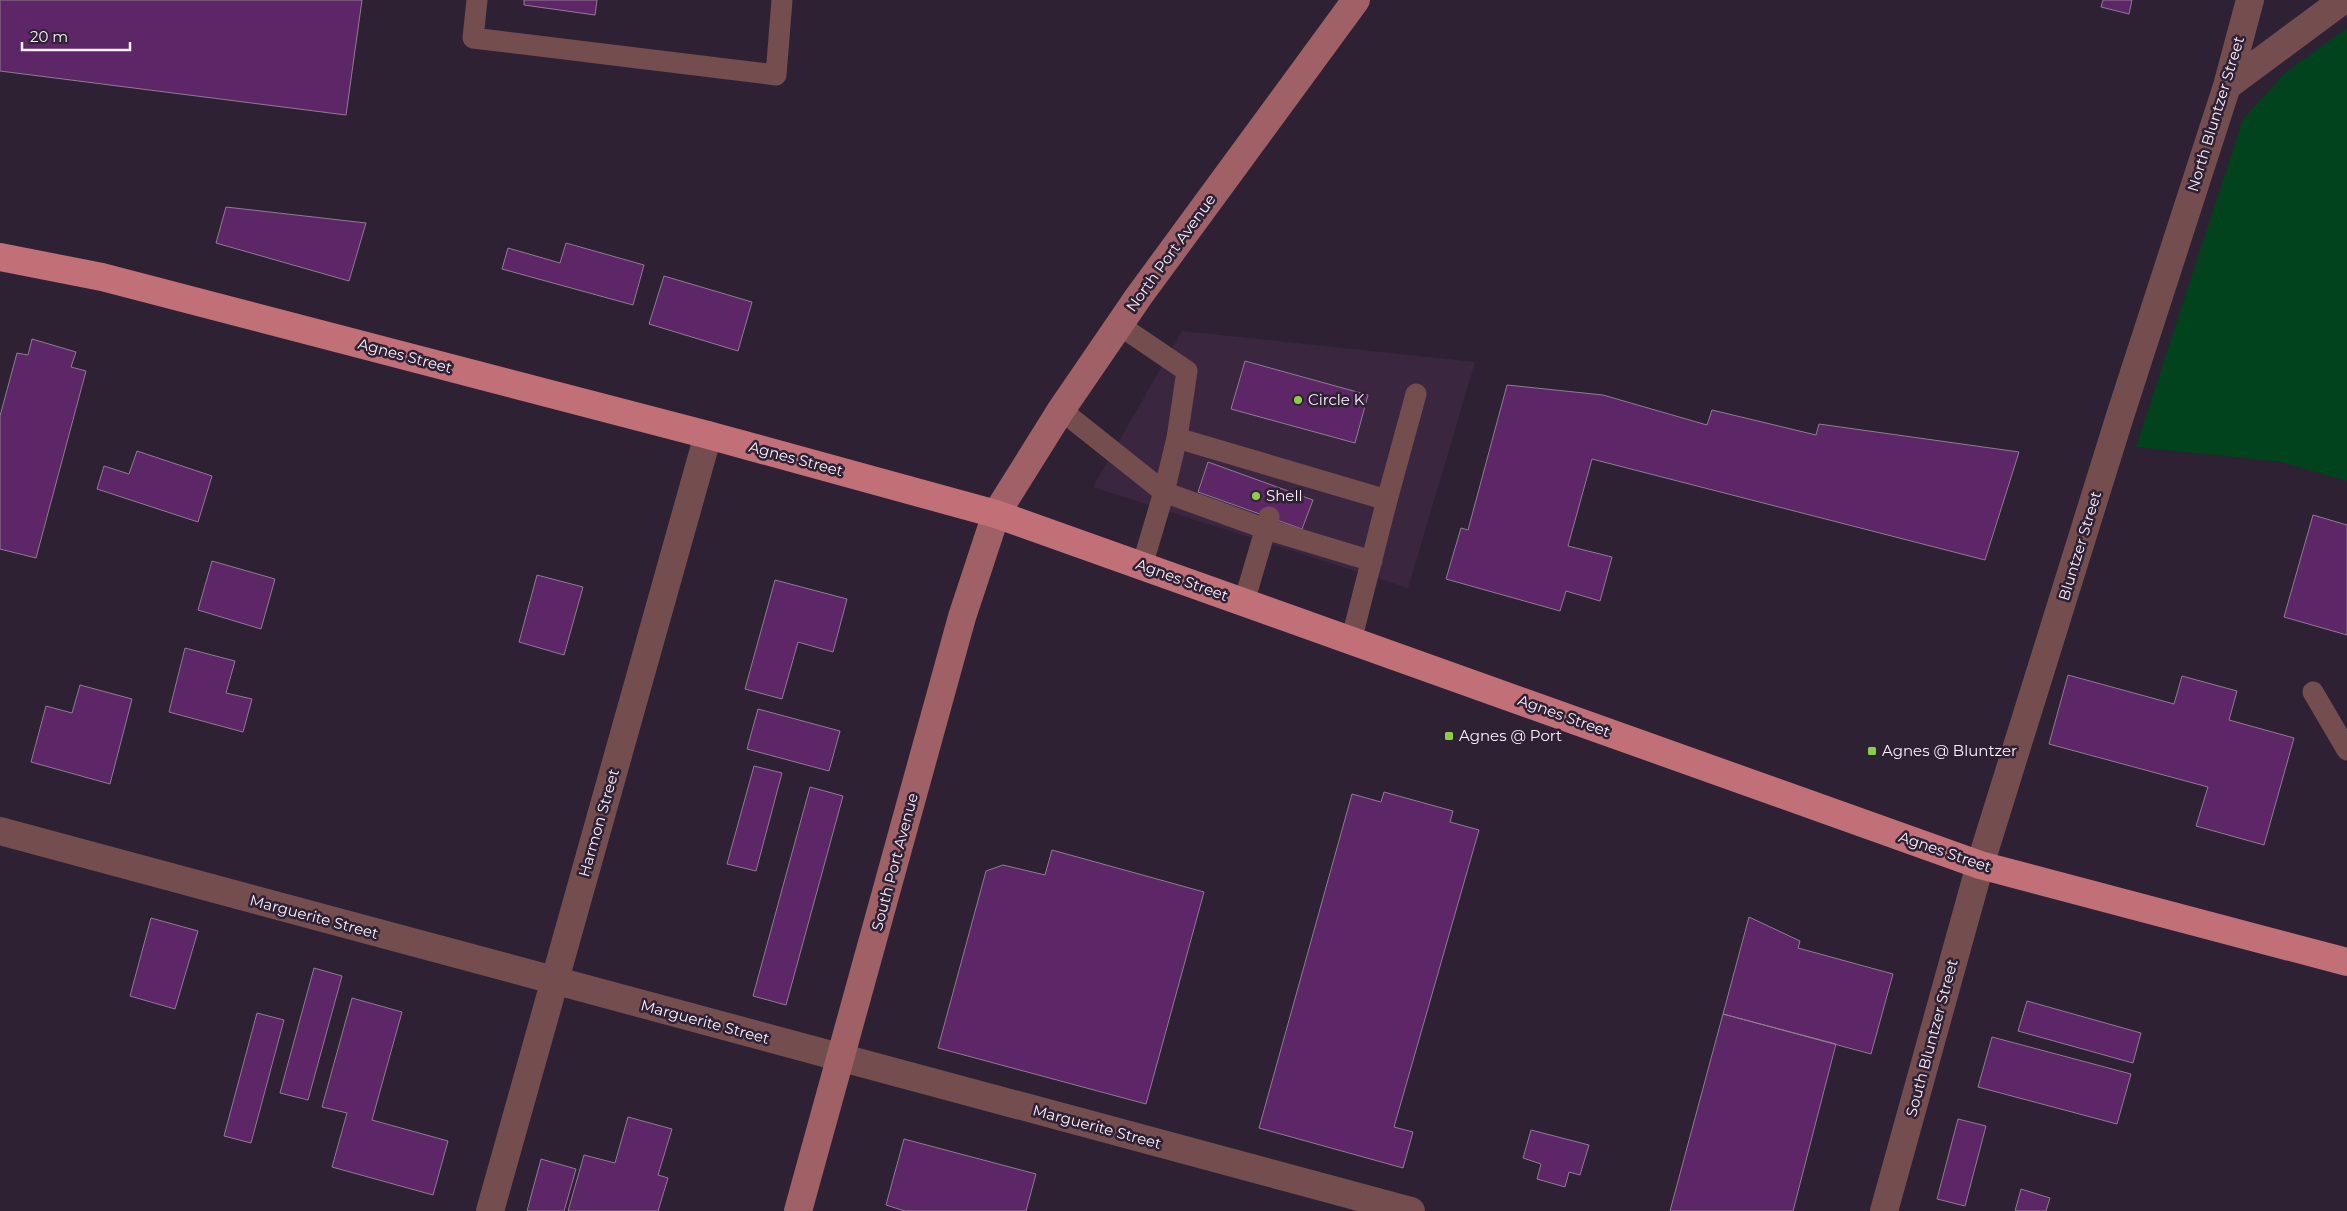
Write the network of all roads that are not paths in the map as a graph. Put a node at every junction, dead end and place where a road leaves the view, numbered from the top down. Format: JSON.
{"nodes":[{"id":1,"x":477,"y":0,"type":"edge"},
{"id":2,"x":782,"y":0,"type":"edge"},
{"id":3,"x":1356,"y":0,"type":"edge"},
{"id":4,"x":2250,"y":0,"type":"edge"},
{"id":5,"x":2343,"y":0,"type":"edge"},
{"id":6,"x":2227,"y":86,"type":"junction"},
{"id":7,"x":2181,"y":227,"type":"joint"},
{"id":8,"x":0,"y":257,"type":"edge"},
{"id":9,"x":1119,"y":325,"type":"junction"},
{"id":10,"x":1416,"y":394,"type":"dead end"},
{"id":11,"x":1061,"y":410,"type":"junction"},
{"id":12,"x":708,"y":435,"type":"junction"},
{"id":13,"x":1177,"y":438,"type":"junction"},
{"id":14,"x":1164,"y":492,"type":"junction"},
{"id":15,"x":1387,"y":500,"type":"junction"},
{"id":16,"x":996,"y":514,"type":"junction"},
{"id":17,"x":1268,"y":523,"type":"junction"},
{"id":18,"x":1372,"y":561,"type":"junction"},
{"id":19,"x":1142,"y":566,"type":"junction"},
{"id":20,"x":1244,"y":602,"type":"junction"},
{"id":21,"x":1351,"y":640,"type":"junction"},
{"id":22,"x":2313,"y":692,"type":"dead end"},
{"id":23,"x":2347,"y":750,"type":"edge"},
{"id":24,"x":0,"y":832,"type":"edge"},
{"id":25,"x":1980,"y":865,"type":"junction"},
{"id":26,"x":2347,"y":962,"type":"edge"},
{"id":27,"x":555,"y":982,"type":"junction"},
{"id":28,"x":841,"y":1058,"type":"junction"},
{"id":29,"x":490,"y":1211,"type":"edge"},
{"id":30,"x":798,"y":1211,"type":"edge"},
{"id":31,"x":1411,"y":1211,"type":"edge"},
{"id":32,"x":1884,"y":1211,"type":"edge"}],
"edges":[{"from":1,"to":2,"type":"lane"},
{"from":3,"to":9,"type":"main road","name":"North Port Avenue"},
{"from":4,"to":6,"type":"street","name":"North Bluntzer Street"},
{"from":5,"to":6,"type":"street"},
{"from":6,"to":7,"type":"street","name":"North Bluntzer Street"},
{"from":7,"to":25,"type":"street","name":"Bluntzer Street"},
{"from":8,"to":12,"type":"main road","name":"Agnes Street"},
{"from":9,"to":11,"type":"main road","name":"North Port Avenue"},
{"from":9,"to":13,"type":"lane"},
{"from":10,"to":15,"type":"lane"},
{"from":11,"to":14,"type":"lane"},
{"from":11,"to":16,"type":"main road","name":"North Port Avenue"},
{"from":12,"to":16,"type":"main road","name":"Agnes Street"},
{"from":12,"to":27,"type":"street","name":"Harmon Street"},
{"from":13,"to":14,"type":"lane"},
{"from":13,"to":15,"type":"lane"},
{"from":14,"to":17,"type":"lane"},
{"from":14,"to":19,"type":"lane"},
{"from":15,"to":18,"type":"lane"},
{"from":16,"to":19,"type":"main road","name":"Agnes Street"},
{"from":16,"to":28,"type":"main road","name":"South Port Avenue"},
{"from":17,"to":18,"type":"lane"},
{"from":17,"to":20,"type":"lane"},
{"from":18,"to":21,"type":"lane"},
{"from":19,"to":20,"type":"main road","name":"Agnes Street"},
{"from":20,"to":21,"type":"main road","name":"Agnes Street"},
{"from":21,"to":25,"type":"main road","name":"Agnes Street"},
{"from":22,"to":23,"type":"lane"},
{"from":24,"to":27,"type":"street","name":"Marguerite Street"},
{"from":25,"to":26,"type":"main road","name":"Agnes Street"},
{"from":25,"to":32,"type":"street","name":"South Bluntzer Street"},
{"from":27,"to":28,"type":"street","name":"Marguerite Street"},
{"from":27,"to":29,"type":"street","name":"Harmon Street"},
{"from":28,"to":30,"type":"main road","name":"South Port Avenue"},
{"from":28,"to":31,"type":"street","name":"Marguerite Street"}]}
